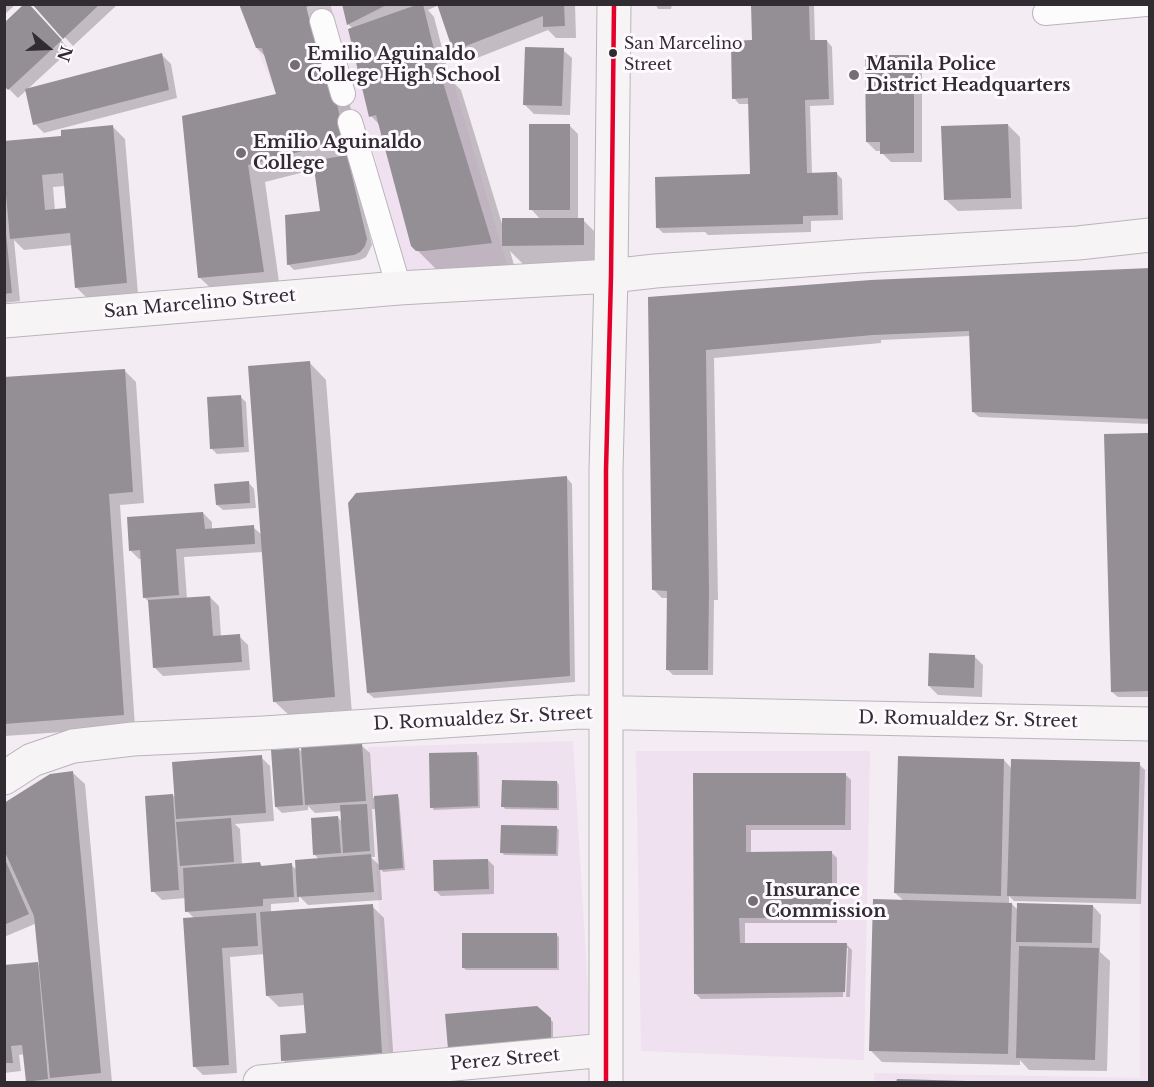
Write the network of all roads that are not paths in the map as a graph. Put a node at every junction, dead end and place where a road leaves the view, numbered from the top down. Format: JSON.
{"nodes":[{"id":1,"x":614,"y":4,"type":"edge"},
{"id":2,"x":1146,"y":4,"type":"edge"},
{"id":3,"x":1045,"y":13,"type":"dead end"},
{"id":4,"x":322,"y":21,"type":"tunnel mouth"},
{"id":5,"x":343,"y":94,"type":"dead end"},
{"id":6,"x":350,"y":122,"type":"dead end"},
{"id":7,"x":1149,"y":235,"type":"edge"},
{"id":8,"x":611,"y":276,"type":"junction"},
{"id":9,"x":399,"y":288,"type":"junction"},
{"id":10,"x":4,"y":321,"type":"edge"},
{"id":11,"x":606,"y":712,"type":"junction"},
{"id":12,"x":1149,"y":724,"type":"edge"},
{"id":13,"x":4,"y":778,"type":"edge"},
{"id":14,"x":606,"y":1050,"type":"junction"},
{"id":15,"x":260,"y":1083,"type":"edge"},
{"id":16,"x":606,"y":1083,"type":"edge"}],
"edges":[{"from":1,"to":8,"type":"main road"},
{"from":2,"to":3,"type":"street"},
{"from":4,"to":5,"type":"street"},
{"from":6,"to":9,"type":"street"},
{"from":7,"to":8,"type":"main road","name":"San Marcelino Street"},
{"from":8,"to":9,"type":"main road","name":"San Marcelino Street"},
{"from":8,"to":11,"type":"main road"},
{"from":9,"to":10,"type":"main road","name":"San Marcelino Street"},
{"from":11,"to":12,"type":"main road","name":"D. Romualdez Sr. Street"},
{"from":11,"to":13,"type":"main road","name":"D. Romualdez Sr. Street"},
{"from":11,"to":14,"type":"main road"},
{"from":14,"to":15,"type":"main road","name":"Perez Street"},
{"from":14,"to":16,"type":"main road"}]}
